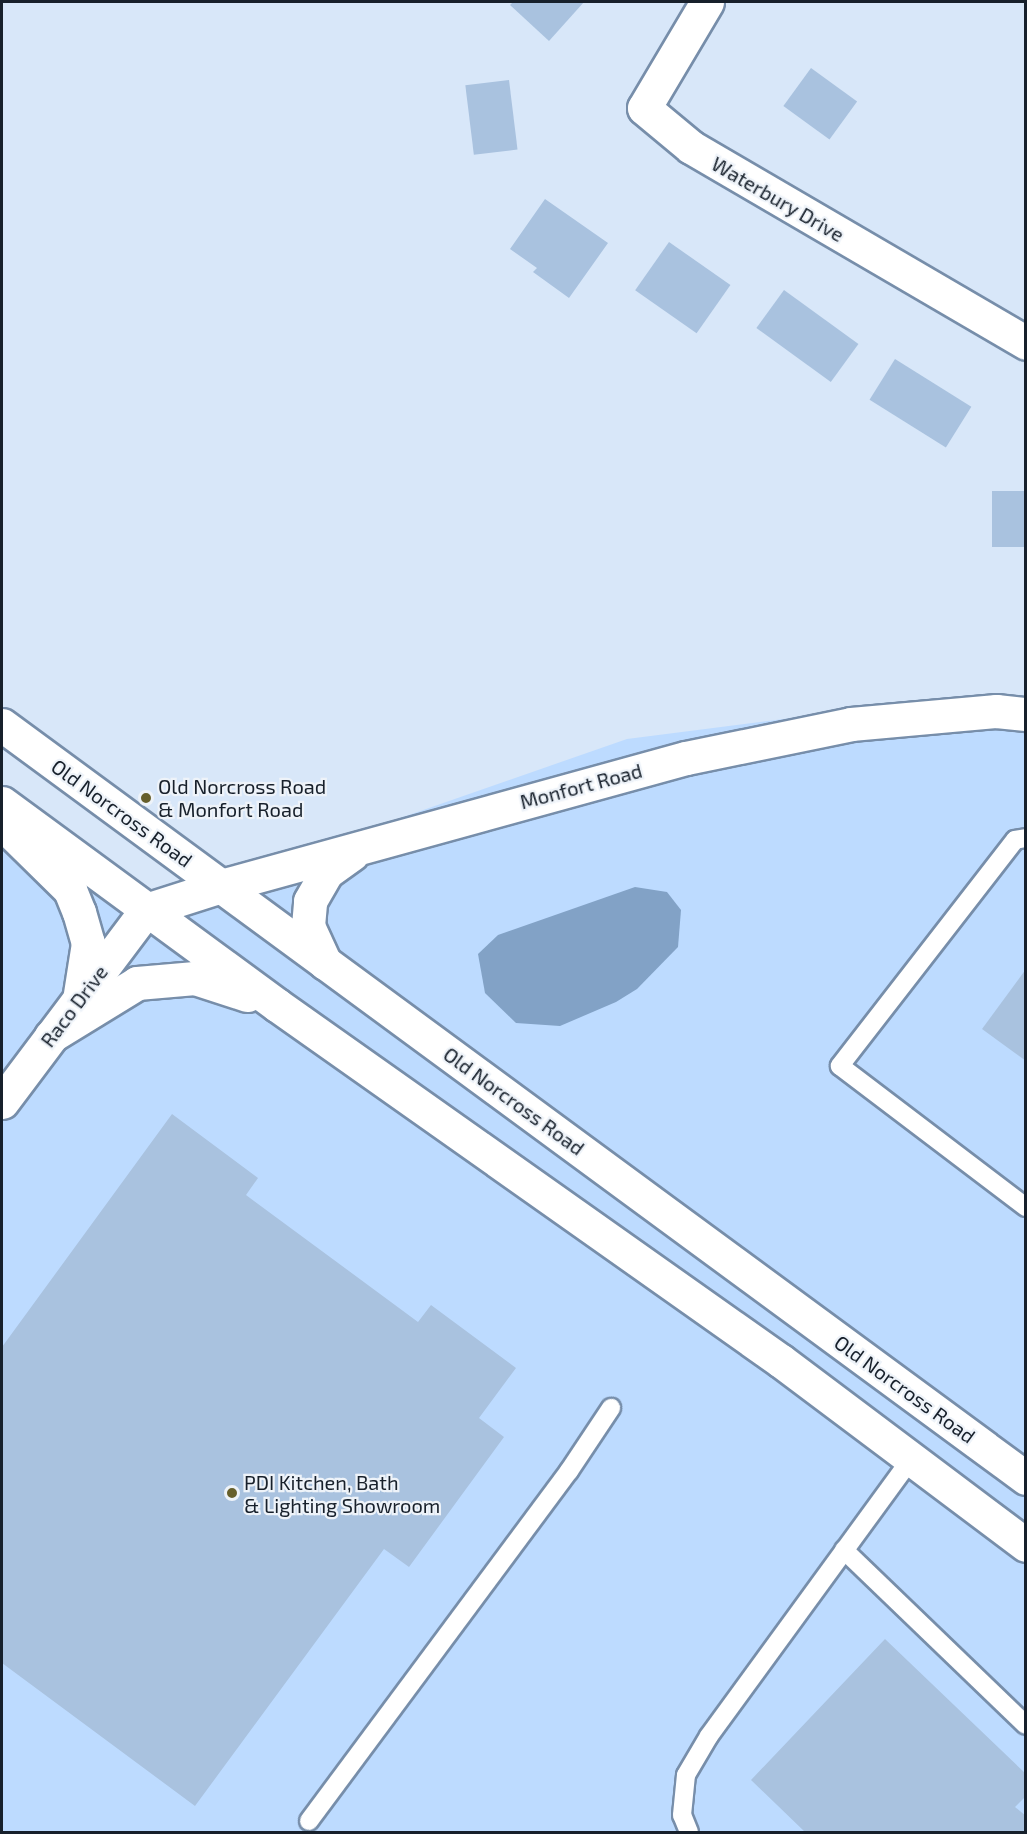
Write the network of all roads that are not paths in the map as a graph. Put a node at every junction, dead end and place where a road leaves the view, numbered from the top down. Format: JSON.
{"nodes":[{"id":1,"x":707,"y":2,"type":"edge"},
{"id":2,"x":1026,"y":342,"type":"edge"},
{"id":3,"x":1026,"y":714,"type":"edge"},
{"id":4,"x":2,"y":725,"type":"edge"},
{"id":5,"x":2,"y":803,"type":"edge"},
{"id":6,"x":2,"y":822,"type":"edge"},
{"id":7,"x":1026,"y":838,"type":"edge"},
{"id":8,"x":358,"y":849,"type":"junction"},
{"id":9,"x":221,"y":886,"type":"junction"},
{"id":10,"x":146,"y":910,"type":"junction"},
{"id":11,"x":325,"y":963,"type":"junction"},
{"id":12,"x":79,"y":1000,"type":"junction"},
{"id":13,"x":277,"y":1005,"type":"junction"},
{"id":14,"x":51,"y":1036,"type":"junction"},
{"id":15,"x":2,"y":1102,"type":"edge"},
{"id":16,"x":1026,"y":1207,"type":"edge"},
{"id":17,"x":611,"y":1408,"type":"dead end"},
{"id":18,"x":911,"y":1459,"type":"junction"},
{"id":19,"x":1026,"y":1478,"type":"edge"},
{"id":20,"x":1026,"y":1545,"type":"edge"},
{"id":21,"x":844,"y":1550,"type":"junction"},
{"id":22,"x":1026,"y":1725,"type":"edge"},
{"id":23,"x":309,"y":1821,"type":"dead end"},
{"id":24,"x":688,"y":1833,"type":"edge"}],
"edges":[{"from":1,"to":2,"type":"main road","name":"Waterbury Drive"},
{"from":3,"to":8,"type":"main road","name":"Monfort Road"},
{"from":4,"to":9,"type":"main road","name":"Old Norcross Road"},
{"from":5,"to":10,"type":"main road"},
{"from":6,"to":12,"type":"main road"},
{"from":7,"to":16,"type":"lane"},
{"from":8,"to":9,"type":"main road","name":"Monfort Road"},
{"from":8,"to":11,"type":"main road"},
{"from":9,"to":10,"type":"main road","name":"Monfort Road"},
{"from":9,"to":11,"type":"main road","name":"Old Norcross Road"},
{"from":10,"to":12,"type":"main road","name":"Raco Drive"},
{"from":10,"to":13,"type":"main road"},
{"from":11,"to":19,"type":"main road","name":"Old Norcross Road"},
{"from":12,"to":14,"type":"main road","name":"Raco Drive"},
{"from":13,"to":14,"type":"main road"},
{"from":13,"to":18,"type":"main road"},
{"from":14,"to":15,"type":"main road","name":"Raco Drive"},
{"from":17,"to":23,"type":"lane"},
{"from":18,"to":20,"type":"main road"},
{"from":18,"to":21,"type":"lane"},
{"from":21,"to":22,"type":"lane"},
{"from":21,"to":24,"type":"lane"}]}
